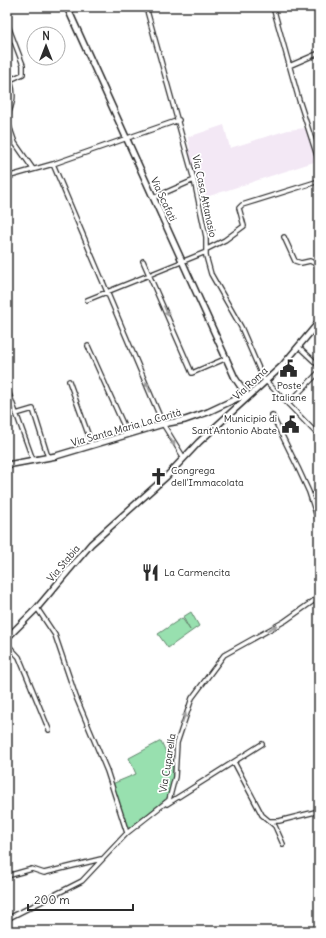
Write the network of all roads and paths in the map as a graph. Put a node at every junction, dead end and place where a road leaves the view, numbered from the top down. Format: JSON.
{"nodes":[{"id":1,"x":67,"y":7,"type":"edge"},
{"id":2,"x":146,"y":7,"type":"edge"},
{"id":3,"x":273,"y":7,"type":"edge"},
{"id":4,"x":7,"y":24,"type":"edge"},
{"id":5,"x":319,"y":53,"type":"edge"},
{"id":6,"x":289,"y":66,"type":"junction"},
{"id":7,"x":7,"y":117,"type":"edge"},
{"id":8,"x":7,"y":120,"type":"edge"},
{"id":9,"x":179,"y":120,"type":"junction"},
{"id":10,"x":126,"y":139,"type":"junction"},
{"id":11,"x":319,"y":162,"type":"edge"},
{"id":12,"x":53,"y":164,"type":"junction"},
{"id":13,"x":33,"y":169,"type":"junction"},
{"id":14,"x":7,"y":177,"type":"edge"},
{"id":15,"x":194,"y":180,"type":"junction"},
{"id":16,"x":319,"y":181,"type":"edge"},
{"id":17,"x":153,"y":198,"type":"junction"},
{"id":18,"x":284,"y":236,"type":"dead end"},
{"id":19,"x":207,"y":250,"type":"junction"},
{"id":20,"x":143,"y":261,"type":"dead end"},
{"id":21,"x":183,"y":262,"type":"junction"},
{"id":22,"x":319,"y":266,"type":"edge"},
{"id":23,"x":149,"y":275,"type":"junction"},
{"id":24,"x":106,"y":292,"type":"junction"},
{"id":25,"x":87,"y":300,"type":"dead end"},
{"id":26,"x":319,"y":322,"type":"edge"},
{"id":27,"x":88,"y":346,"type":"dead end"},
{"id":28,"x":299,"y":347,"type":"junction"},
{"id":29,"x":227,"y":358,"type":"junction"},
{"id":30,"x":319,"y":366,"type":"edge"},
{"id":31,"x":319,"y":372,"type":"edge"},
{"id":32,"x":69,"y":380,"type":"dead end"},
{"id":33,"x":265,"y":380,"type":"junction"},
{"id":34,"x":7,"y":388,"type":"edge"},
{"id":35,"x":248,"y":396,"type":"junction"},
{"id":36,"x":288,"y":404,"type":"junction"},
{"id":37,"x":16,"y":414,"type":"junction"},
{"id":38,"x":272,"y":415,"type":"dead end"},
{"id":39,"x":163,"y":424,"type":"junction"},
{"id":40,"x":128,"y":435,"type":"junction"},
{"id":41,"x":319,"y":436,"type":"edge"},
{"id":42,"x":92,"y":445,"type":"junction"},
{"id":43,"x":48,"y":457,"type":"junction"},
{"id":44,"x":184,"y":458,"type":"junction"},
{"id":45,"x":33,"y":460,"type":"junction"},
{"id":46,"x":7,"y":465,"type":"edge"},
{"id":47,"x":137,"y":503,"type":"joint"},
{"id":48,"x":319,"y":524,"type":"edge"},
{"id":49,"x":319,"y":597,"type":"edge"},
{"id":50,"x":37,"y":608,"type":"junction"},
{"id":51,"x":7,"y":638,"type":"edge"},
{"id":52,"x":7,"y":644,"type":"edge"},
{"id":53,"x":49,"y":730,"type":"dead end"},
{"id":54,"x":262,"y":744,"type":"dead end"},
{"id":55,"x":234,"y":762,"type":"junction"},
{"id":56,"x":160,"y":807,"type":"junction"},
{"id":57,"x":319,"y":811,"type":"edge"},
{"id":58,"x":269,"y":821,"type":"junction"},
{"id":59,"x":128,"y":833,"type":"junction"},
{"id":60,"x":283,"y":844,"type":"dead end"},
{"id":61,"x":101,"y":859,"type":"junction"},
{"id":62,"x":7,"y":876,"type":"edge"},
{"id":63,"x":7,"y":919,"type":"edge"}],
"edges":[{"from":1,"to":10,"type":"street","name":"Via Scafati"},
{"from":2,"to":9,"type":"street","name":"Via Casa Attanasio"},
{"from":3,"to":6,"type":"street"},
{"from":4,"to":7,"type":"street"},
{"from":5,"to":6,"type":"street"},
{"from":6,"to":11,"type":"street"},
{"from":8,"to":13,"type":"street"},
{"from":9,"to":10,"type":"street"},
{"from":9,"to":15,"type":"street","name":"Via Casa Attanasio"},
{"from":10,"to":12,"type":"street"},
{"from":10,"to":17,"type":"street","name":"Via Scafati"},
{"from":12,"to":13,"type":"street"},
{"from":12,"to":24,"type":"street"},
{"from":13,"to":14,"type":"street"},
{"from":15,"to":17,"type":"street"},
{"from":15,"to":19,"type":"street","name":"Via Casa Attanasio"},
{"from":16,"to":19,"type":"street"},
{"from":17,"to":21,"type":"street","name":"Via Scafati"},
{"from":18,"to":22,"type":"street"},
{"from":19,"to":21,"type":"street"},
{"from":19,"to":33,"type":"street","name":"Via Casa Attanasio"},
{"from":20,"to":23,"type":"street"},
{"from":21,"to":23,"type":"street"},
{"from":21,"to":29,"type":"street","name":"Via Scafati"},
{"from":23,"to":24,"type":"street"},
{"from":23,"to":29,"type":"street","one_way":true},
{"from":24,"to":25,"type":"street"},
{"from":39,"to":24,"type":"street","one_way":true},
{"from":26,"to":28,"type":"street","name":"Via Roma"},
{"from":27,"to":40,"type":"street"},
{"from":28,"to":30,"type":"street"},
{"from":28,"to":33,"type":"street","name":"Via Roma"},
{"from":29,"to":35,"type":"street","name":"Via Scafati"},
{"from":31,"to":36,"type":"street"},
{"from":32,"to":42,"type":"street"},
{"from":33,"to":35,"type":"street","name":"Via Roma"},
{"from":33,"to":36,"type":"street","name":"Via Casa Attanasio"},
{"from":34,"to":37,"type":"street"},
{"from":35,"to":39,"type":"street","name":"Via Santa Maria La Carità"},
{"from":35,"to":44,"type":"street","name":"Via Roma"},
{"from":36,"to":41,"type":"street","name":"Via Casa Attanasio"},
{"from":37,"to":43,"type":"street"},
{"from":37,"to":45,"type":"street"},
{"from":38,"to":48,"type":"street"},
{"from":39,"to":40,"type":"street","name":"Via Santa Maria La Carità"},
{"from":39,"to":44,"type":"street","one_way":true},
{"from":40,"to":42,"type":"street","name":"Via Santa Maria La Carità"},
{"from":42,"to":43,"type":"street","name":"Via Santa Maria La Carità"},
{"from":43,"to":45,"type":"street","name":"Via Santa Maria La Carità"},
{"from":44,"to":47,"type":"street","name":"Via Roma"},
{"from":45,"to":46,"type":"street","name":"Via Santa Maria La Carità"},
{"from":47,"to":50,"type":"street","name":"Via Stabia"},
{"from":56,"to":49,"type":"street","name":"Via Cuparella","one_way":true},
{"from":50,"to":51,"type":"street","name":"Via Stabia"},
{"from":50,"to":59,"type":"street"},
{"from":52,"to":53,"type":"street"},
{"from":54,"to":55,"type":"street"},
{"from":55,"to":56,"type":"street"},
{"from":55,"to":58,"type":"street"},
{"from":56,"to":59,"type":"street","name":"Via Cuparella"},
{"from":57,"to":58,"type":"street"},
{"from":58,"to":60,"type":"street"},
{"from":59,"to":61,"type":"street","name":"Via Cuparella"},
{"from":61,"to":62,"type":"street"},
{"from":61,"to":63,"type":"street"}]}
